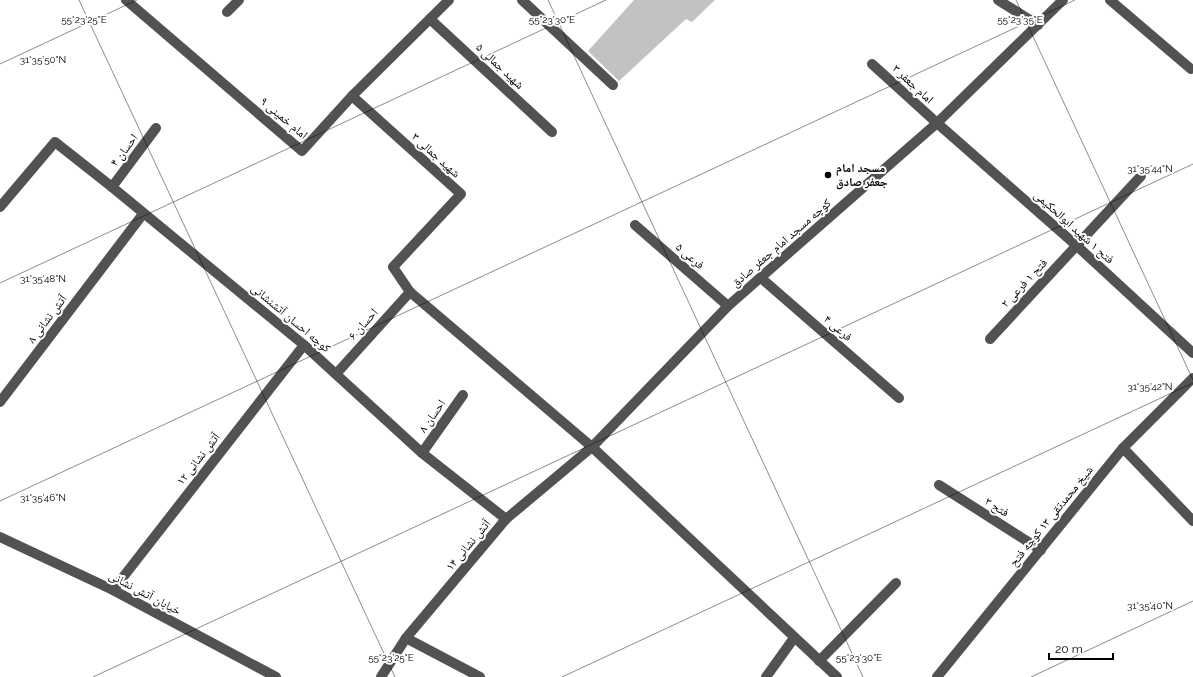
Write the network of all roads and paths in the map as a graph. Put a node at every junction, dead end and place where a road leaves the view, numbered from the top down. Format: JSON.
{"nodes":[{"id":1,"x":126,"y":0,"type":"edge"},
{"id":2,"x":239,"y":0,"type":"edge"},
{"id":3,"x":449,"y":0,"type":"edge"},
{"id":4,"x":522,"y":0,"type":"edge"},
{"id":5,"x":998,"y":0,"type":"edge"},
{"id":6,"x":1063,"y":0,"type":"edge"},
{"id":7,"x":1110,"y":0,"type":"edge"},
{"id":8,"x":227,"y":12,"type":"dead end"},
{"id":9,"x":430,"y":19,"type":"junction"},
{"id":10,"x":1038,"y":25,"type":"junction"},
{"id":11,"x":872,"y":64,"type":"dead end"},
{"id":12,"x":1191,"y":69,"type":"dead end"},
{"id":13,"x":613,"y":85,"type":"dead end"},
{"id":14,"x":352,"y":96,"type":"junction"},
{"id":15,"x":937,"y":123,"type":"junction"},
{"id":16,"x":156,"y":128,"type":"dead end"},
{"id":17,"x":552,"y":132,"type":"dead end"},
{"id":18,"x":1141,"y":176,"type":"dead end"},
{"id":19,"x":112,"y":187,"type":"junction"},
{"id":20,"x":0,"y":207,"type":"edge"},
{"id":21,"x":143,"y":214,"type":"junction"},
{"id":22,"x":635,"y":225,"type":"dead end"},
{"id":23,"x":1077,"y":246,"type":"junction"},
{"id":24,"x":761,"y":278,"type":"junction"},
{"id":25,"x":410,"y":292,"type":"junction"},
{"id":26,"x":728,"y":306,"type":"junction"},
{"id":27,"x":990,"y":338,"type":"dead end"},
{"id":28,"x":304,"y":345,"type":"junction"},
{"id":29,"x":1193,"y":353,"type":"edge"},
{"id":30,"x":336,"y":374,"type":"junction"},
{"id":31,"x":1191,"y":384,"type":"edge"},
{"id":32,"x":463,"y":395,"type":"dead end"},
{"id":33,"x":898,"y":398,"type":"dead end"},
{"id":34,"x":0,"y":402,"type":"edge"},
{"id":35,"x":592,"y":447,"type":"junction"},
{"id":36,"x":1123,"y":448,"type":"junction"},
{"id":37,"x":422,"y":453,"type":"junction"},
{"id":38,"x":939,"y":485,"type":"dead end"},
{"id":39,"x":506,"y":519,"type":"junction"},
{"id":40,"x":1193,"y":521,"type":"edge"},
{"id":41,"x":0,"y":537,"type":"edge"},
{"id":42,"x":1041,"y":550,"type":"junction"},
{"id":43,"x":896,"y":584,"type":"dead end"},
{"id":44,"x":113,"y":590,"type":"junction"},
{"id":45,"x":406,"y":638,"type":"junction"},
{"id":46,"x":794,"y":638,"type":"junction"},
{"id":47,"x":819,"y":661,"type":"junction"},
{"id":48,"x":276,"y":677,"type":"edge"},
{"id":49,"x":381,"y":677,"type":"edge"},
{"id":50,"x":480,"y":677,"type":"edge"},
{"id":51,"x":766,"y":677,"type":"edge"},
{"id":52,"x":837,"y":677,"type":"edge"},
{"id":53,"x":938,"y":677,"type":"edge"}],
"edges":[{"from":1,"to":14,"type":"street","name":"امام خمینی ۹"},
{"from":2,"to":8,"type":"street"},
{"from":3,"to":9,"type":"street","name":"امام خمینی ۹"},
{"from":4,"to":13,"type":"street"},
{"from":5,"to":10,"type":"street"},
{"from":6,"to":10,"type":"street","name":"کوچه مسجد امام جعفر صادق"},
{"from":7,"to":12,"type":"street"},
{"from":9,"to":14,"type":"street","name":"امام خمینی ۹"},
{"from":9,"to":17,"type":"street","name":"شهید جمالی ۵"},
{"from":10,"to":15,"type":"street","name":"کوچه مسجد امام جعفر صادق"},
{"from":11,"to":15,"type":"street","name":"امام جعفر ۳"},
{"from":14,"to":25,"type":"street","name":"شهید جمالی ۳"},
{"from":15,"to":23,"type":"street","name":"فتح ۱ شهید ابوالحکیمی"},
{"from":15,"to":24,"type":"street","name":"کوچه مسجد امام جعفر صادق"},
{"from":16,"to":19,"type":"street","name":"احسان ۴"},
{"from":18,"to":23,"type":"street","name":"فتح ۱ فرعی ۲"},
{"from":19,"to":20,"type":"street","name":"کوچه احسان آتشنشانی"},
{"from":19,"to":21,"type":"street","name":"کوچه احسان آتشنشانی"},
{"from":21,"to":28,"type":"street","name":"کوچه احسان آتشنشانی"},
{"from":21,"to":34,"type":"street","name":"آتش نشانی ۸"},
{"from":22,"to":26,"type":"street","name":"فرعی ۵"},
{"from":23,"to":27,"type":"street","name":"فتح ۱ فرعی ۲"},
{"from":23,"to":29,"type":"street","name":"فتح ۱ شهید ابوالحکیمی"},
{"from":24,"to":26,"type":"street","name":"کوچه مسجد امام جعفر صادق"},
{"from":24,"to":33,"type":"street","name":"فرعی ۴"},
{"from":25,"to":30,"type":"street","name":"احسان ۶"},
{"from":25,"to":35,"type":"street"},
{"from":26,"to":35,"type":"street","name":"کوچه مسجد امام جعفر صادق"},
{"from":28,"to":30,"type":"street","name":"کوچه احسان آتشنشانی"},
{"from":28,"to":44,"type":"street","name":"آتش نشانی ۱۲"},
{"from":30,"to":37,"type":"street","name":"کوچه احسان آتشنشانی"},
{"from":31,"to":36,"type":"street","name":"شیخ محمدتقی ۱۳ کوچه فتح"},
{"from":32,"to":37,"type":"street","name":"احسان ۸"},
{"from":35,"to":39,"type":"street","name":"آتش نشانی ۱۴"},
{"from":35,"to":46,"type":"street"},
{"from":36,"to":40,"type":"street"},
{"from":36,"to":42,"type":"street","name":"شیخ محمدتقی ۱۳ کوچه فتح"},
{"from":37,"to":39,"type":"street","name":"کوچه احسان آتشنشانی"},
{"from":38,"to":42,"type":"street","name":"فتح ۳"},
{"from":39,"to":45,"type":"street","name":"آتش نشانی ۱۴"},
{"from":41,"to":44,"type":"street","name":"خیابان آتش نشانی"},
{"from":42,"to":53,"type":"street","name":"شیخ محمدتقی ۱۳ کوچه فتح"},
{"from":43,"to":47,"type":"street"},
{"from":44,"to":48,"type":"street","name":"خیابان آتش نشانی"},
{"from":45,"to":49,"type":"street","name":"آتش نشانی ۱۴"},
{"from":45,"to":50,"type":"street"},
{"from":46,"to":47,"type":"street"},
{"from":46,"to":51,"type":"street"},
{"from":47,"to":52,"type":"street"}]}
